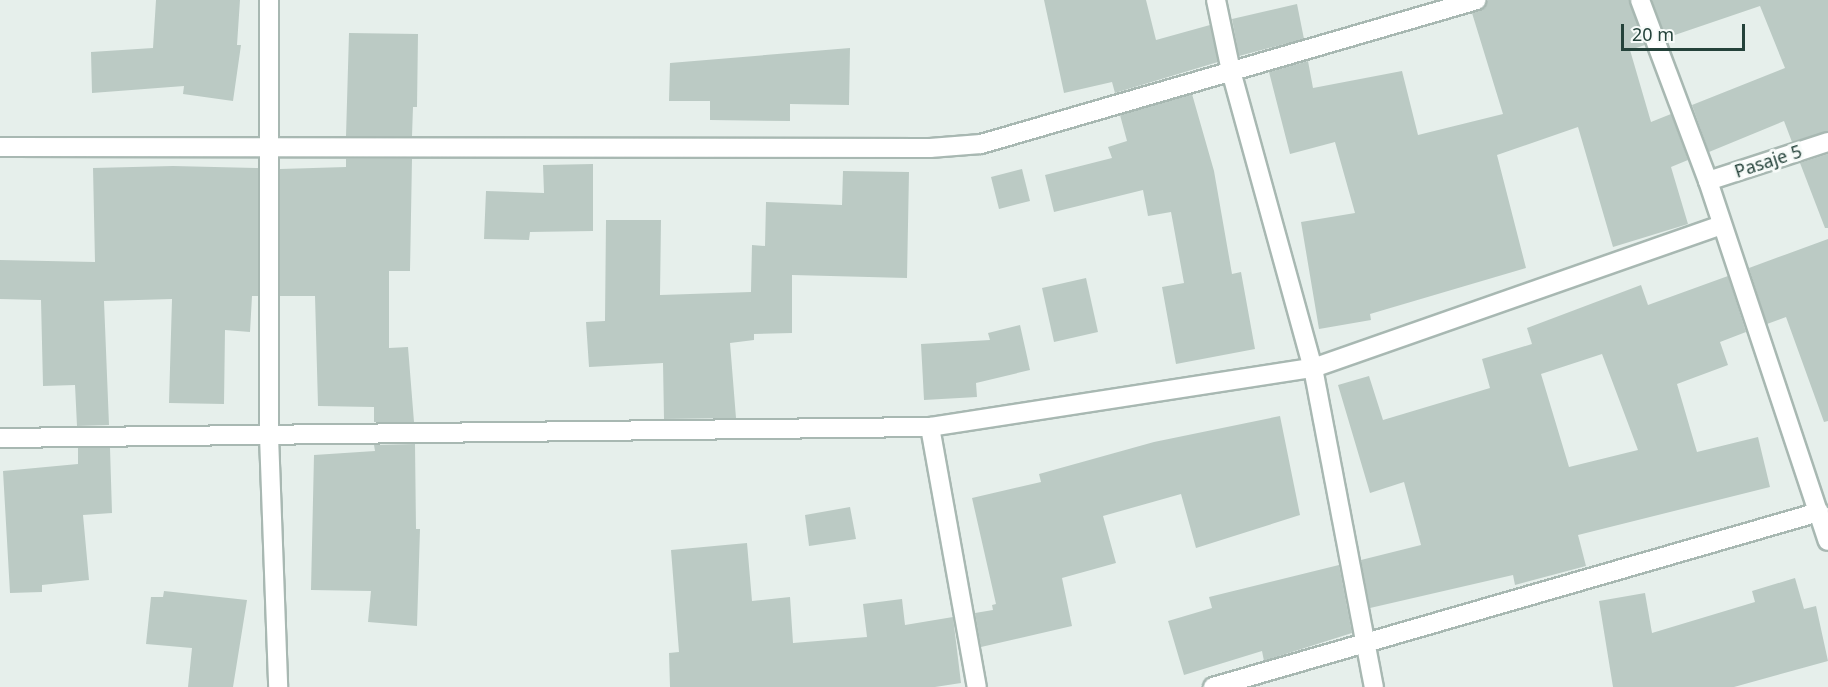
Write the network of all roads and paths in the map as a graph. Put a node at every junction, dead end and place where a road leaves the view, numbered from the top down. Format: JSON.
{"nodes":[{"id":1,"x":269,"y":0,"type":"edge"},
{"id":2,"x":1216,"y":0,"type":"edge"},
{"id":3,"x":1477,"y":0,"type":"edge"},
{"id":4,"x":1640,"y":0,"type":"edge"},
{"id":5,"x":1231,"y":71,"type":"junction"},
{"id":6,"x":1828,"y":142,"type":"edge"},
{"id":7,"x":0,"y":147,"type":"edge"},
{"id":8,"x":268,"y":149,"type":"junction"},
{"id":9,"x":1708,"y":181,"type":"junction"},
{"id":10,"x":1722,"y":225,"type":"junction"},
{"id":11,"x":1313,"y":368,"type":"junction"},
{"id":12,"x":930,"y":427,"type":"junction"},
{"id":13,"x":269,"y":436,"type":"junction"},
{"id":14,"x":0,"y":438,"type":"edge"},
{"id":15,"x":1819,"y":512,"type":"junction"},
{"id":16,"x":1828,"y":541,"type":"edge"},
{"id":17,"x":1364,"y":643,"type":"junction"},
{"id":18,"x":278,"y":687,"type":"edge"},
{"id":19,"x":977,"y":687,"type":"edge"},
{"id":20,"x":1213,"y":687,"type":"edge"},
{"id":21,"x":1374,"y":687,"type":"edge"}],
"edges":[{"from":1,"to":8,"type":"street"},
{"from":2,"to":5,"type":"street"},
{"from":3,"to":5,"type":"street"},
{"from":4,"to":9,"type":"street"},
{"from":5,"to":8,"type":"street"},
{"from":5,"to":11,"type":"street"},
{"from":6,"to":9,"type":"street","name":"Pasaje 5"},
{"from":7,"to":8,"type":"street"},
{"from":8,"to":13,"type":"street"},
{"from":9,"to":10,"type":"street"},
{"from":10,"to":11,"type":"street"},
{"from":10,"to":15,"type":"street"},
{"from":11,"to":12,"type":"street"},
{"from":11,"to":17,"type":"street"},
{"from":12,"to":13,"type":"street"},
{"from":12,"to":19,"type":"street"},
{"from":13,"to":14,"type":"street"},
{"from":13,"to":18,"type":"street"},
{"from":15,"to":16,"type":"street"},
{"from":15,"to":17,"type":"street"},
{"from":17,"to":20,"type":"street"},
{"from":17,"to":21,"type":"street"}]}
